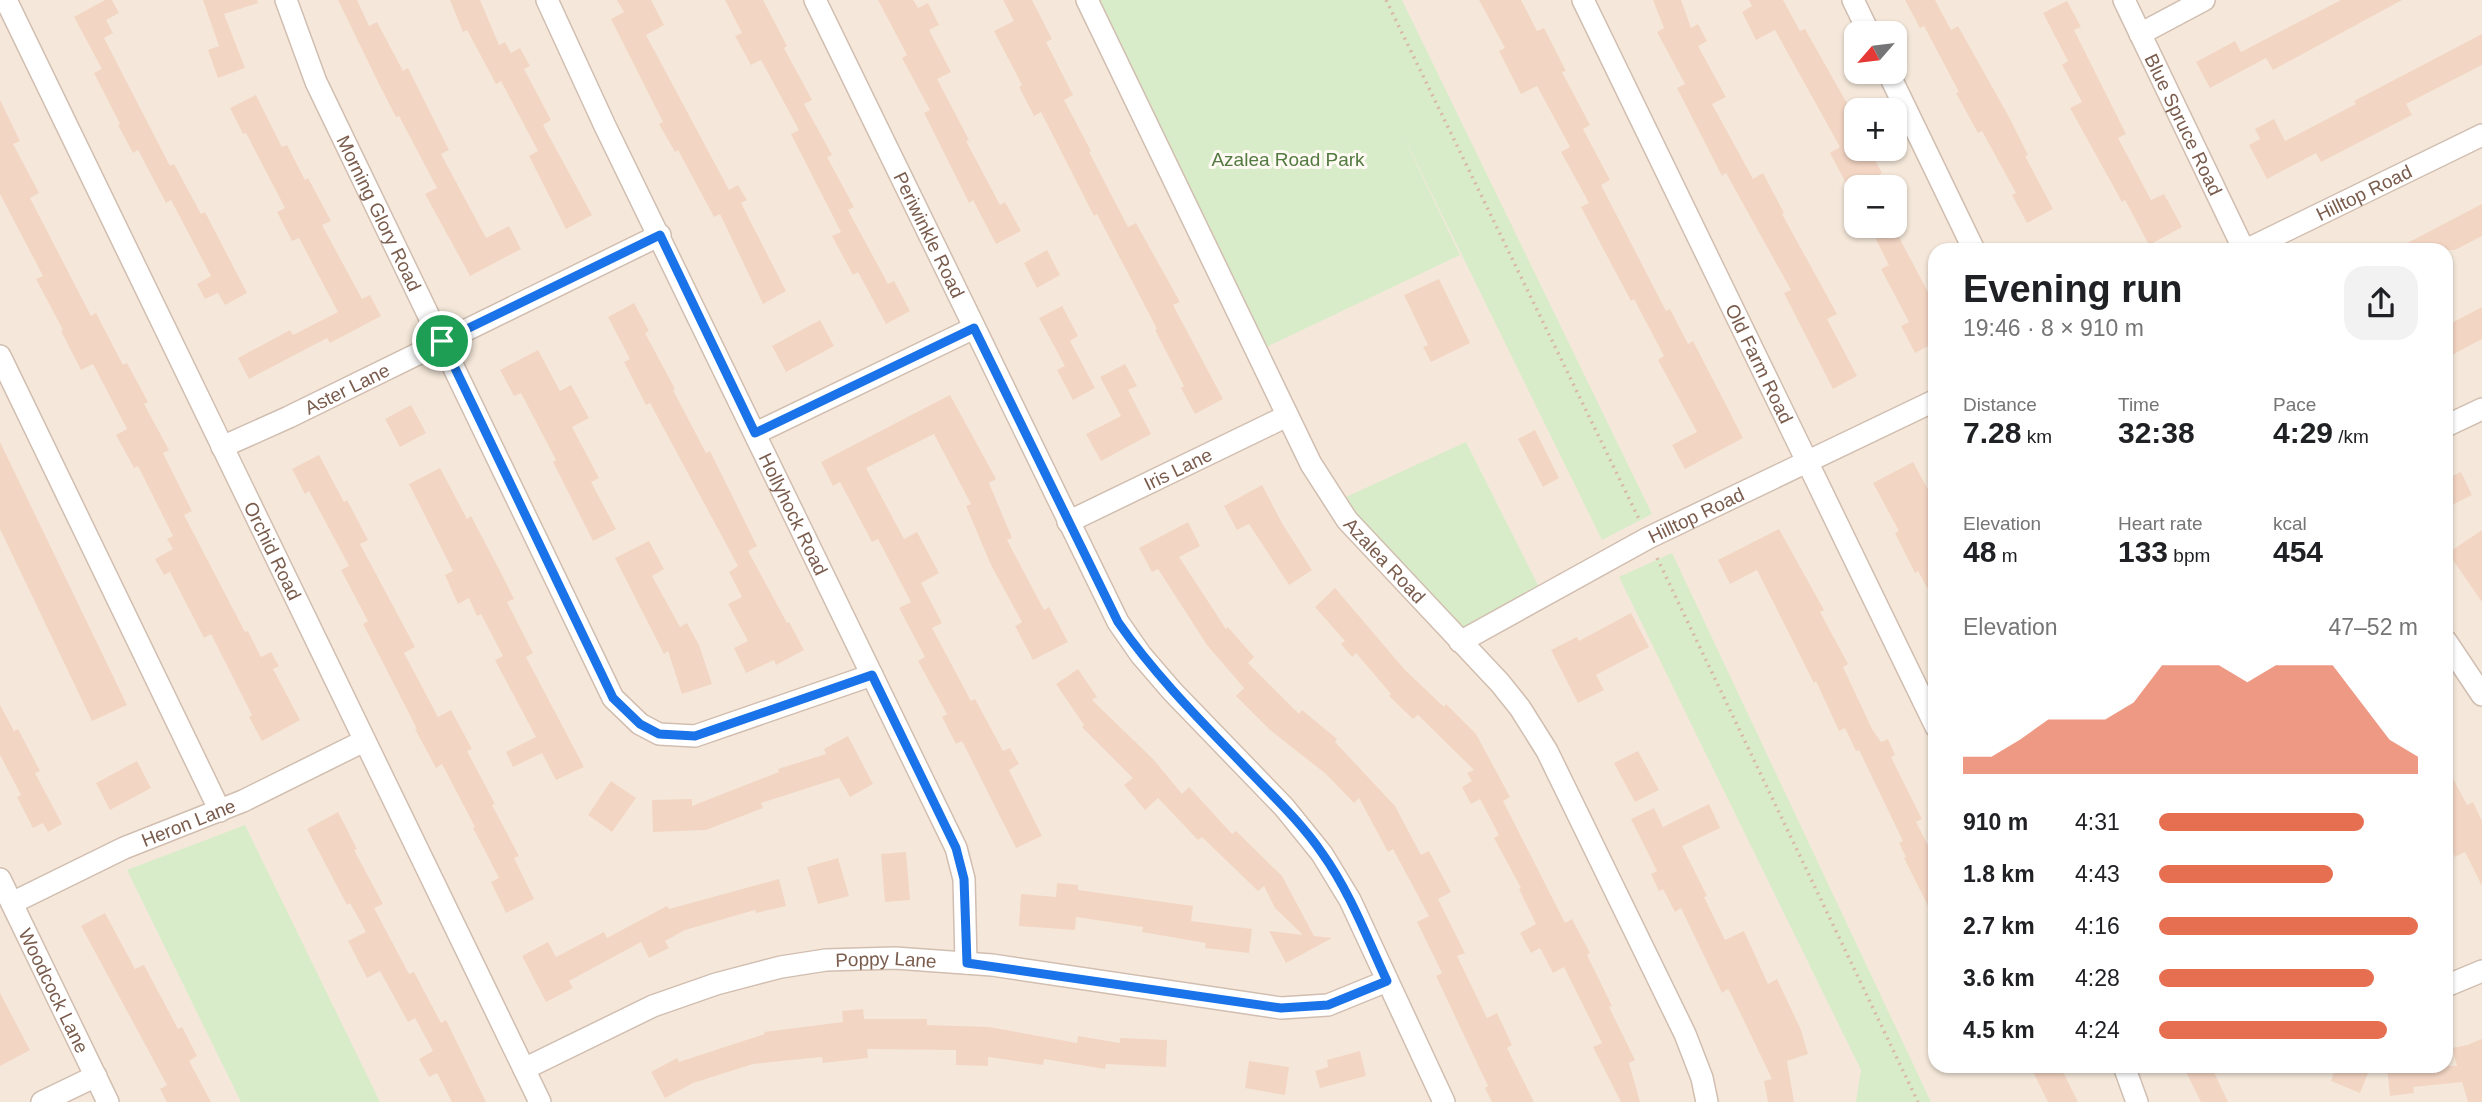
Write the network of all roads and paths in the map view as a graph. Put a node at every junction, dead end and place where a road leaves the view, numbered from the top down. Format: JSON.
{"nodes":[{"id":1,"x":6,"y":0,"type":"edge"},
{"id":2,"x":286,"y":0,"type":"edge"},
{"id":3,"x":547,"y":0,"type":"edge"},
{"id":4,"x":815,"y":0,"type":"edge"},
{"id":5,"x":1087,"y":0,"type":"edge"},
{"id":6,"x":1583,"y":0,"type":"edge"},
{"id":7,"x":1853,"y":0,"type":"edge"},
{"id":8,"x":2124,"y":0,"type":"edge"},
{"id":9,"x":2204,"y":0,"type":"edge"},
{"id":10,"x":1863,"y":21,"type":"edge"},
{"id":11,"x":2140,"y":34,"type":"junction"},
{"id":12,"x":1894,"y":84,"type":"edge"},
{"id":13,"x":2482,"y":135,"type":"edge"},
{"id":14,"x":660,"y":235,"type":"junction"},
{"id":15,"x":1971,"y":243,"type":"edge"},
{"id":16,"x":2242,"y":243,"type":"edge"},
{"id":17,"x":2259,"y":243,"type":"edge"},
{"id":18,"x":974,"y":328,"type":"junction"},
{"id":19,"x":442,"y":341,"type":"junction"},
{"id":20,"x":0,"y":356,"type":"edge"},
{"id":21,"x":1928,"y":404,"type":"edge"},
{"id":22,"x":2482,"y":409,"type":"edge"},
{"id":23,"x":1287,"y":416,"type":"junction"},
{"id":24,"x":2453,"y":423,"type":"edge"},
{"id":25,"x":755,"y":433,"type":"junction"},
{"id":26,"x":222,"y":447,"type":"junction"},
{"id":27,"x":1807,"y":463,"type":"junction"},
{"id":28,"x":1068,"y":523,"type":"junction"},
{"id":29,"x":1460,"y":642,"type":"junction"},
{"id":30,"x":2453,"y":652,"type":"edge"},
{"id":31,"x":872,"y":675,"type":"junction"},
{"id":32,"x":2482,"y":695,"type":"edge"},
{"id":33,"x":1928,"y":711,"type":"edge"},
{"id":34,"x":364,"y":741,"type":"junction"},
{"id":35,"x":220,"y":811,"type":"junction"},
{"id":36,"x":0,"y":879,"type":"edge"},
{"id":37,"x":12,"y":903,"type":"junction"},
{"id":38,"x":967,"y":963,"type":"junction"},
{"id":39,"x":2482,"y":971,"type":"edge"},
{"id":40,"x":1387,"y":981,"type":"junction"},
{"id":41,"x":2453,"y":983,"type":"edge"},
{"id":42,"x":524,"y":1069,"type":"junction"},
{"id":43,"x":2127,"y":1073,"type":"edge"},
{"id":44,"x":96,"y":1076,"type":"junction"},
{"id":45,"x":43,"y":1102,"type":"edge"},
{"id":46,"x":108,"y":1102,"type":"edge"},
{"id":47,"x":540,"y":1102,"type":"edge"},
{"id":48,"x":1444,"y":1102,"type":"edge"},
{"id":49,"x":1707,"y":1102,"type":"edge"},
{"id":50,"x":2137,"y":1102,"type":"edge"}],
"edges":[{"from":1,"to":26,"type":"street","name":"Orchid Road"},
{"from":2,"to":19,"type":"street","name":"Morning Glory Road"},
{"from":3,"to":14,"type":"street","name":"Hollyhock Road"},
{"from":4,"to":18,"type":"street","name":"Periwinkle Road"},
{"from":5,"to":23,"type":"street","name":"Azalea Road"},
{"from":6,"to":27,"type":"street","name":"Old Farm Road"},
{"from":7,"to":10,"type":"street"},
{"from":8,"to":11,"type":"street","name":"Blue Spruce Road"},
{"from":9,"to":11,"type":"street"},
{"from":11,"to":16,"type":"street","name":"Blue Spruce Road"},
{"from":12,"to":15,"type":"street"},
{"from":13,"to":17,"type":"street","name":"Hilltop Road"},
{"from":14,"to":19,"type":"street","name":"Aster Lane"},
{"from":14,"to":25,"type":"street","name":"Hollyhock Road"},
{"from":18,"to":25,"type":"street"},
{"from":18,"to":28,"type":"street","name":"Periwinkle Road"},
{"from":19,"to":26,"type":"street","name":"Aster Lane"},
{"from":19,"to":31,"type":"street","name":"Morning Glory Road"},
{"from":20,"to":35,"type":"street"},
{"from":21,"to":27,"type":"street","name":"Hilltop Road"},
{"from":22,"to":24,"type":"street"},
{"from":23,"to":28,"type":"street","name":"Iris Lane"},
{"from":23,"to":29,"type":"street","name":"Azalea Road"},
{"from":25,"to":31,"type":"street","name":"Hollyhock Road"},
{"from":26,"to":34,"type":"street","name":"Orchid Road"},
{"from":27,"to":29,"type":"street","name":"Hilltop Road"},
{"from":27,"to":33,"type":"street","name":"Old Farm Road"},
{"from":28,"to":40,"type":"street","name":"Periwinkle Road"},
{"from":29,"to":49,"type":"street","name":"Azalea Road"},
{"from":30,"to":32,"type":"street"},
{"from":31,"to":38,"type":"street","name":"Hollyhock Road"},
{"from":34,"to":35,"type":"street","name":"Heron Lane"},
{"from":34,"to":42,"type":"street","name":"Orchid Road"},
{"from":35,"to":37,"type":"street","name":"Heron Lane"},
{"from":36,"to":37,"type":"street","name":"Woodcock Lane"},
{"from":37,"to":44,"type":"street","name":"Woodcock Lane"},
{"from":38,"to":40,"type":"street","name":"Poppy Lane"},
{"from":38,"to":42,"type":"street","name":"Poppy Lane"},
{"from":39,"to":41,"type":"street"},
{"from":40,"to":48,"type":"street","name":"Periwinkle Road"},
{"from":42,"to":47,"type":"street","name":"Orchid Road"},
{"from":43,"to":50,"type":"street"},
{"from":44,"to":45,"type":"street"},
{"from":44,"to":46,"type":"street","name":"Woodcock Lane"}]}
